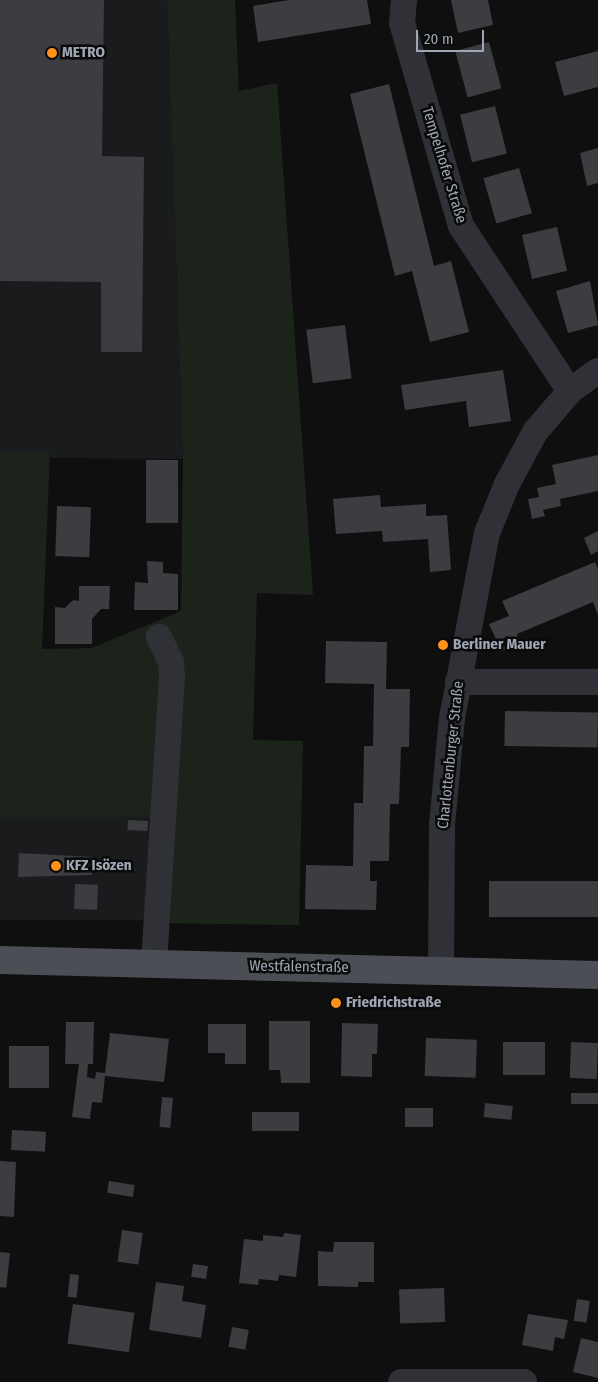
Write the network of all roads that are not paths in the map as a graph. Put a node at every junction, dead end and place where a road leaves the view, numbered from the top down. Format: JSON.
{"nodes":[{"id":1,"x":404,"y":0,"type":"edge"},
{"id":2,"x":598,"y":372,"type":"edge"},
{"id":3,"x":570,"y":391,"type":"junction"},
{"id":4,"x":159,"y":637,"type":"dead end"},
{"id":5,"x":458,"y":682,"type":"junction"},
{"id":6,"x":598,"y":682,"type":"edge"},
{"id":7,"x":0,"y":960,"type":"edge"},
{"id":8,"x":154,"y":964,"type":"junction"},
{"id":9,"x":441,"y":971,"type":"junction"},
{"id":10,"x":598,"y":975,"type":"edge"},
{"id":11,"x":401,"y":1382,"type":"edge"},
{"id":12,"x":524,"y":1382,"type":"edge"}],
"edges":[{"from":1,"to":3,"type":"street","name":"Tempelhofer Straße"},
{"from":2,"to":3,"type":"street","name":"Charlottenburger Straße"},
{"from":3,"to":5,"type":"street","name":"Charlottenburger Straße"},
{"from":4,"to":8,"type":"street"},
{"from":5,"to":6,"type":"street"},
{"from":5,"to":9,"type":"street","name":"Charlottenburger Straße"},
{"from":7,"to":8,"type":"main road","name":"Westfalenstraße"},
{"from":8,"to":9,"type":"main road","name":"Westfalenstraße"},
{"from":9,"to":10,"type":"main road","name":"Westfalenstraße"},
{"from":11,"to":12,"type":"street"}]}
